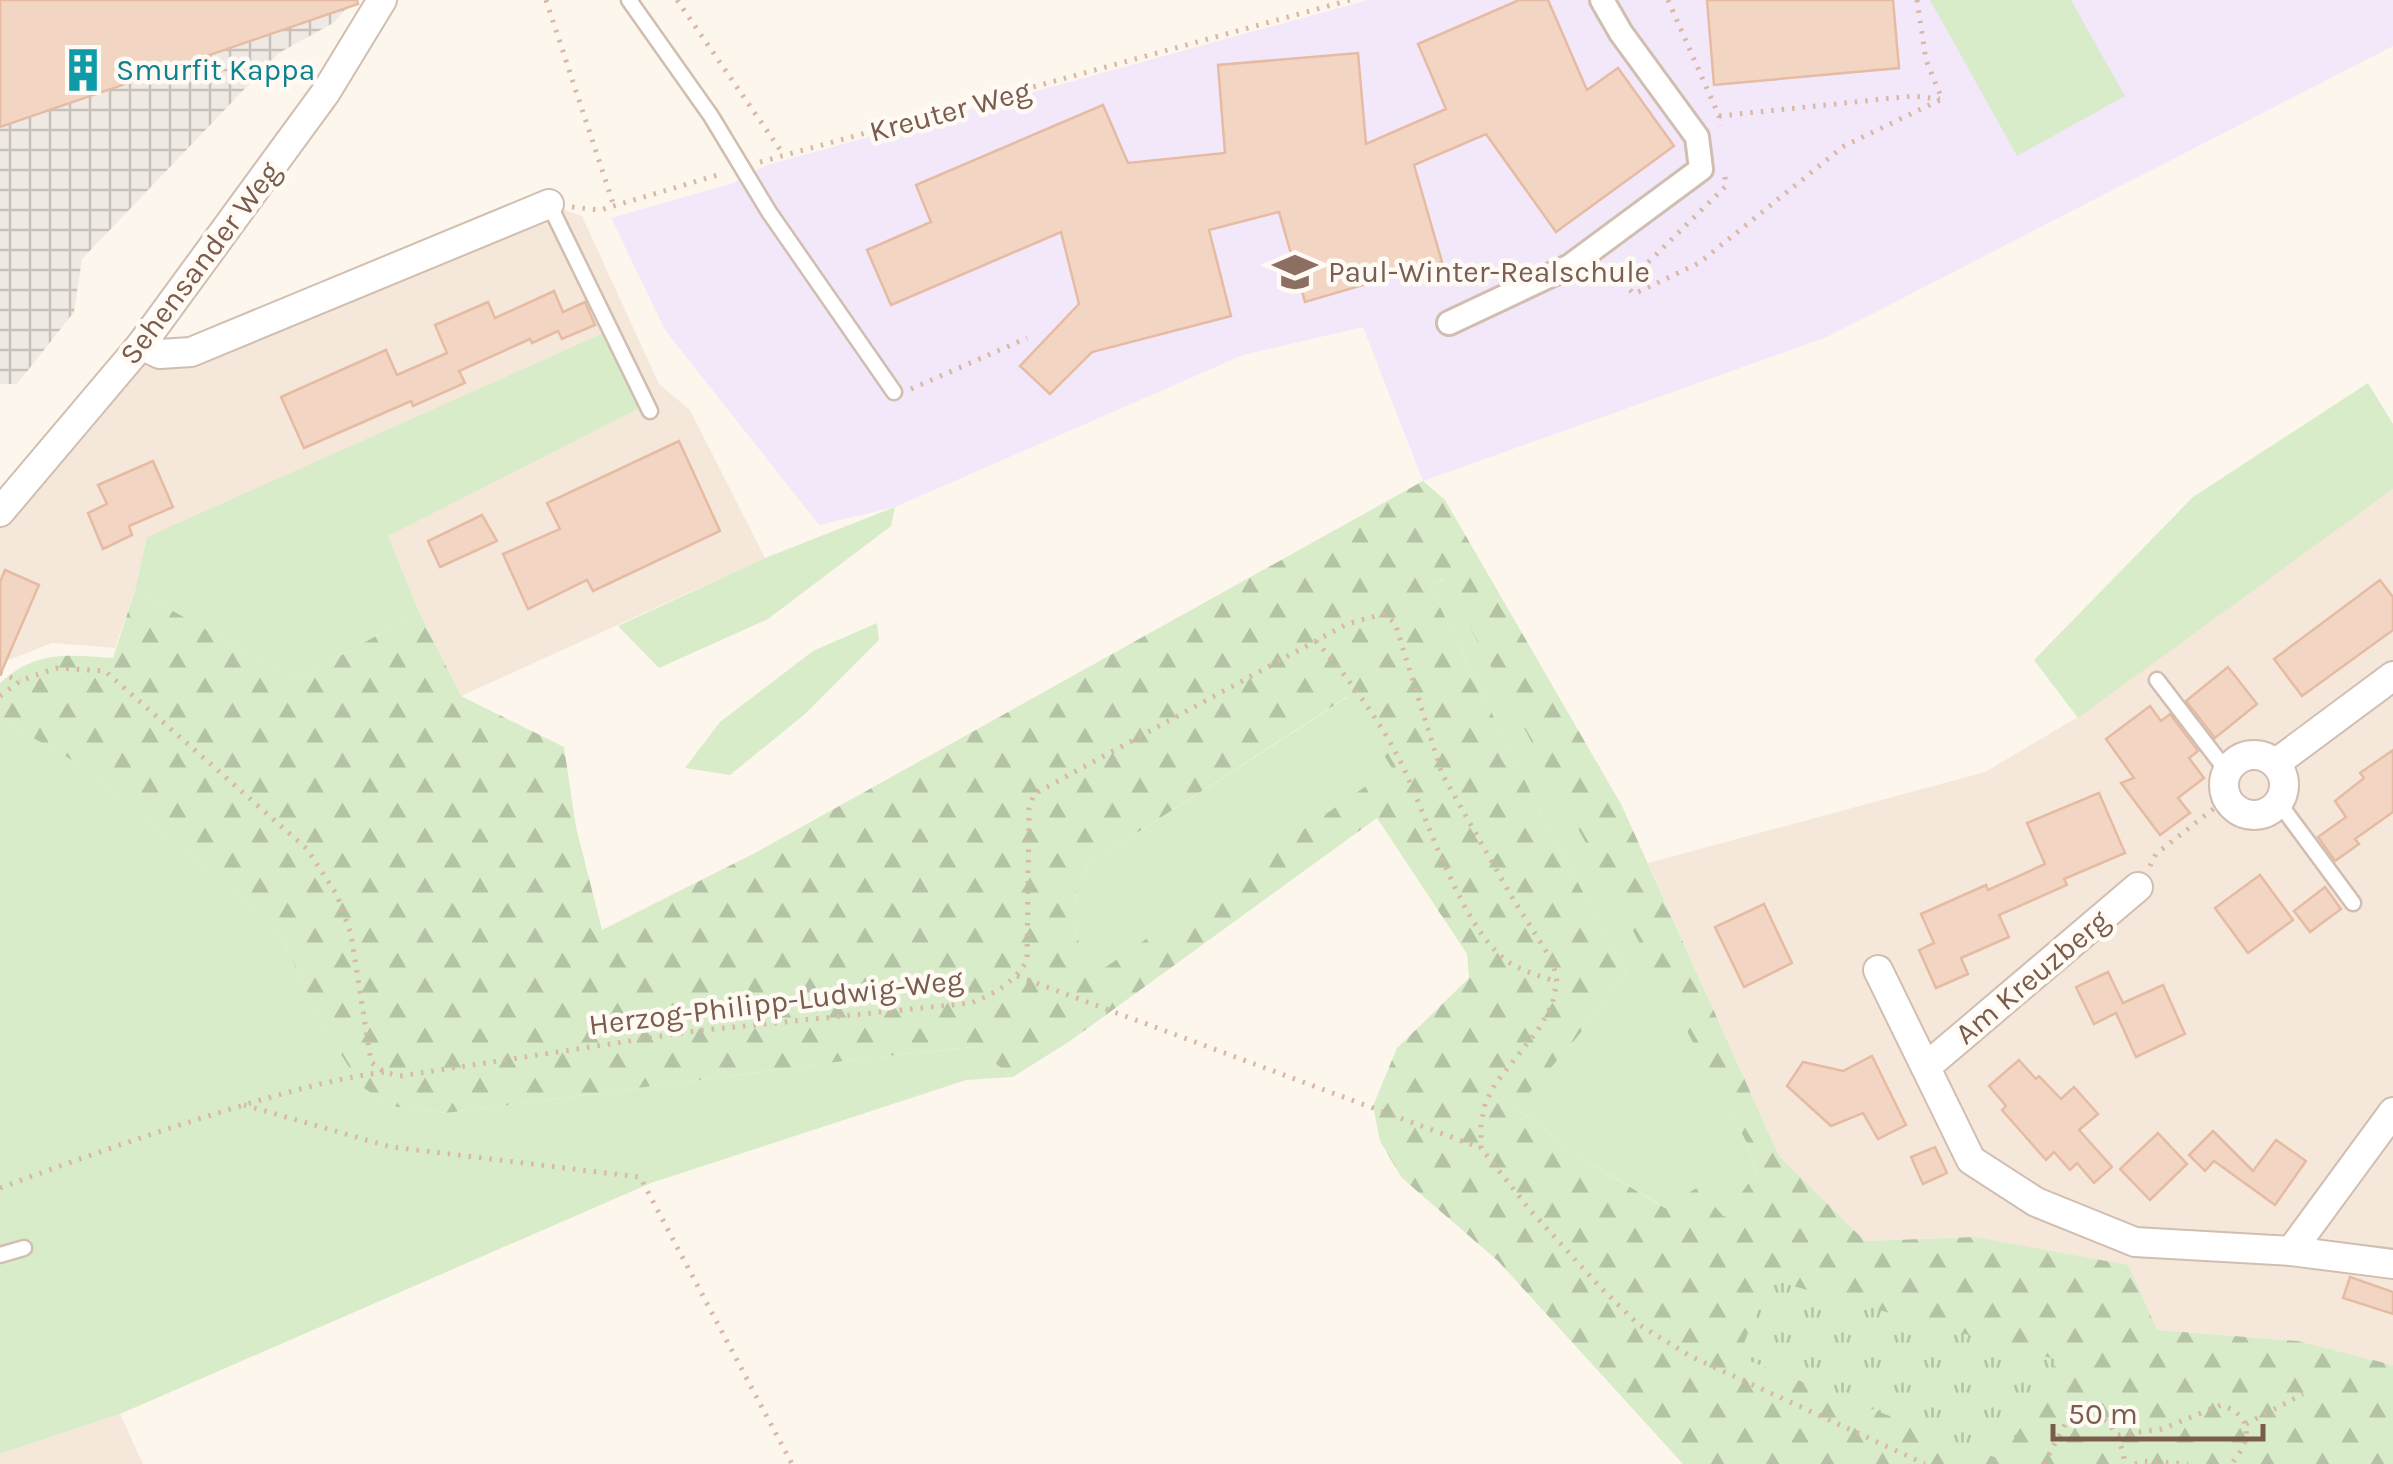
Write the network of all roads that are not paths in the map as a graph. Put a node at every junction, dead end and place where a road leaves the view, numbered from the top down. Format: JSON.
{"nodes":[{"id":1,"x":382,"y":0,"type":"edge"},
{"id":2,"x":630,"y":0,"type":"edge"},
{"id":3,"x":1602,"y":0,"type":"edge"},
{"id":4,"x":549,"y":204,"type":"joint"},
{"id":5,"x":1449,"y":323,"type":"dead end"},
{"id":6,"x":141,"y":346,"type":"junction"},
{"id":7,"x":894,"y":392,"type":"road end"},
{"id":8,"x":650,"y":412,"type":"dead end"},
{"id":9,"x":0,"y":512,"type":"edge"},
{"id":10,"x":2393,"y":676,"type":"edge"},
{"id":11,"x":2157,"y":680,"type":"dead end"},
{"id":12,"x":2276,"y":763,"type":"junction"},
{"id":13,"x":2226,"y":770,"type":"junction"},
{"id":14,"x":2279,"y":803,"type":"junction"},
{"id":15,"x":2138,"y":887,"type":"road end"},
{"id":16,"x":2353,"y":903,"type":"dead end"},
{"id":17,"x":1878,"y":970,"type":"dead end"},
{"id":18,"x":1926,"y":1068,"type":"junction"},
{"id":19,"x":2393,"y":1112,"type":"edge"},
{"id":20,"x":24,"y":1248,"type":"dead end"},
{"id":21,"x":2291,"y":1250,"type":"junction"},
{"id":22,"x":0,"y":1256,"type":"edge"},
{"id":23,"x":2393,"y":1264,"type":"edge"}],
"edges":[{"from":1,"to":6,"type":"street","name":"Sehensander Weg"},
{"from":2,"to":7,"type":"lane"},
{"from":3,"to":5,"type":"street"},
{"from":4,"to":6,"type":"street"},
{"from":4,"to":8,"type":"lane"},
{"from":6,"to":9,"type":"street","name":"Sehensander Weg"},
{"from":10,"to":12,"type":"street"},
{"from":11,"to":13,"type":"lane"},
{"from":12,"to":13,"type":"street"},
{"from":12,"to":14,"type":"street"},
{"from":13,"to":14,"type":"street"},
{"from":14,"to":16,"type":"lane"},
{"from":15,"to":18,"type":"street","name":"Am Kreuzberg"},
{"from":17,"to":18,"type":"street","name":"Am Kreuzberg"},
{"from":18,"to":21,"type":"street","name":"Am Kreuzberg"},
{"from":19,"to":21,"type":"street"},
{"from":20,"to":22,"type":"lane"},
{"from":21,"to":23,"type":"street","name":"Am Kreuzberg"}]}
